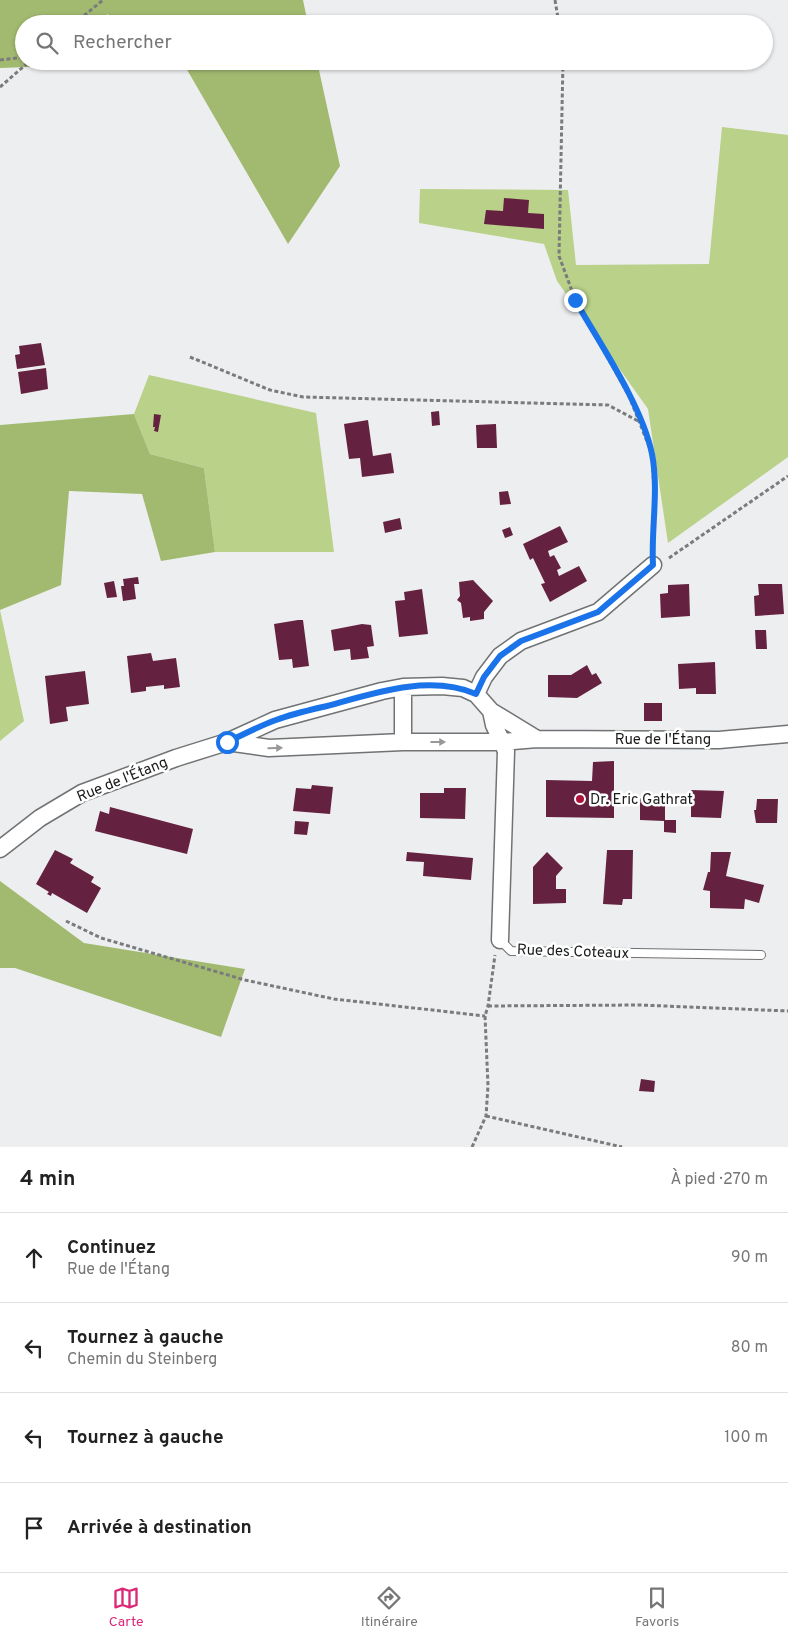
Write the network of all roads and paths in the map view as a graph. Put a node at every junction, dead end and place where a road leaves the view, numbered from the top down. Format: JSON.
{"nodes":[{"id":1,"x":103,"y":0,"type":"edge"},
{"id":2,"x":555,"y":0,"type":"edge"},
{"id":3,"x":85,"y":15,"type":"edge"},
{"id":4,"x":558,"y":15,"type":"edge"},
{"id":5,"x":15,"y":58,"type":"edge"},
{"id":6,"x":0,"y":60,"type":"edge"},
{"id":7,"x":20,"y":70,"type":"edge"},
{"id":8,"x":563,"y":70,"type":"edge"},
{"id":9,"x":0,"y":87,"type":"edge"},
{"id":10,"x":190,"y":357,"type":"dead end"},
{"id":11,"x":641,"y":422,"type":"junction"},
{"id":12,"x":788,"y":476,"type":"edge"},
{"id":13,"x":653,"y":565,"type":"junction"},
{"id":14,"x":402,"y":687,"type":"junction"},
{"id":15,"x":476,"y":694,"type":"junction"},
{"id":16,"x":491,"y":711,"type":"junction"},
{"id":17,"x":788,"y":734,"type":"edge"},
{"id":18,"x":537,"y":739,"type":"junction"},
{"id":19,"x":227,"y":742,"type":"junction"},
{"id":20,"x":403,"y":742,"type":"junction"},
{"id":21,"x":502,"y":742,"type":"junction"},
{"id":22,"x":0,"y":849,"type":"edge"},
{"id":23,"x":66,"y":921,"type":"dead end"},
{"id":24,"x":500,"y":940,"type":"junction"},
{"id":25,"x":761,"y":955,"type":"dead end"},
{"id":26,"x":488,"y":1006,"type":"junction"},
{"id":27,"x":788,"y":1011,"type":"edge"},
{"id":28,"x":485,"y":1016,"type":"junction"},
{"id":29,"x":486,"y":1116,"type":"junction"},
{"id":30,"x":472,"y":1147,"type":"edge"},
{"id":31,"x":622,"y":1147,"type":"edge"}],
"edges":[{"from":1,"to":3,"type":"path"},
{"from":2,"to":4,"type":"path"},
{"from":5,"to":6,"type":"path"},
{"from":7,"to":9,"type":"path"},
{"from":8,"to":11,"type":"path"},
{"from":10,"to":11,"type":"path"},
{"from":11,"to":13,"type":"path"},
{"from":12,"to":13,"type":"path"},
{"from":13,"to":15,"type":"street"},
{"from":14,"to":15,"type":"street","name":"Rue de l'Étang"},
{"from":14,"to":19,"type":"street","name":"Rue de l'Étang"},
{"from":14,"to":20,"type":"street"},
{"from":15,"to":16,"type":"street"},
{"from":16,"to":18,"type":"street"},
{"from":16,"to":21,"type":"street","name":"Rue des Coteaux"},
{"from":17,"to":18,"type":"street","name":"Rue de l'Étang"},
{"from":18,"to":21,"type":"street","name":"Rue de l'Étang"},
{"from":19,"to":20,"type":"street","name":"Rue de l'Étang","one_way":true},
{"from":19,"to":22,"type":"street","name":"Rue de l'Étang"},
{"from":20,"to":21,"type":"street","name":"Rue de l'Étang","one_way":true},
{"from":21,"to":24,"type":"street","name":"Rue des Coteaux"},
{"from":23,"to":28,"type":"path"},
{"from":24,"to":25,"type":"lane","name":"Rue des Coteaux"},
{"from":24,"to":26,"type":"path"},
{"from":26,"to":27,"type":"path"},
{"from":26,"to":28,"type":"path"},
{"from":28,"to":29,"type":"path"},
{"from":29,"to":30,"type":"path"},
{"from":29,"to":31,"type":"path"}]}
